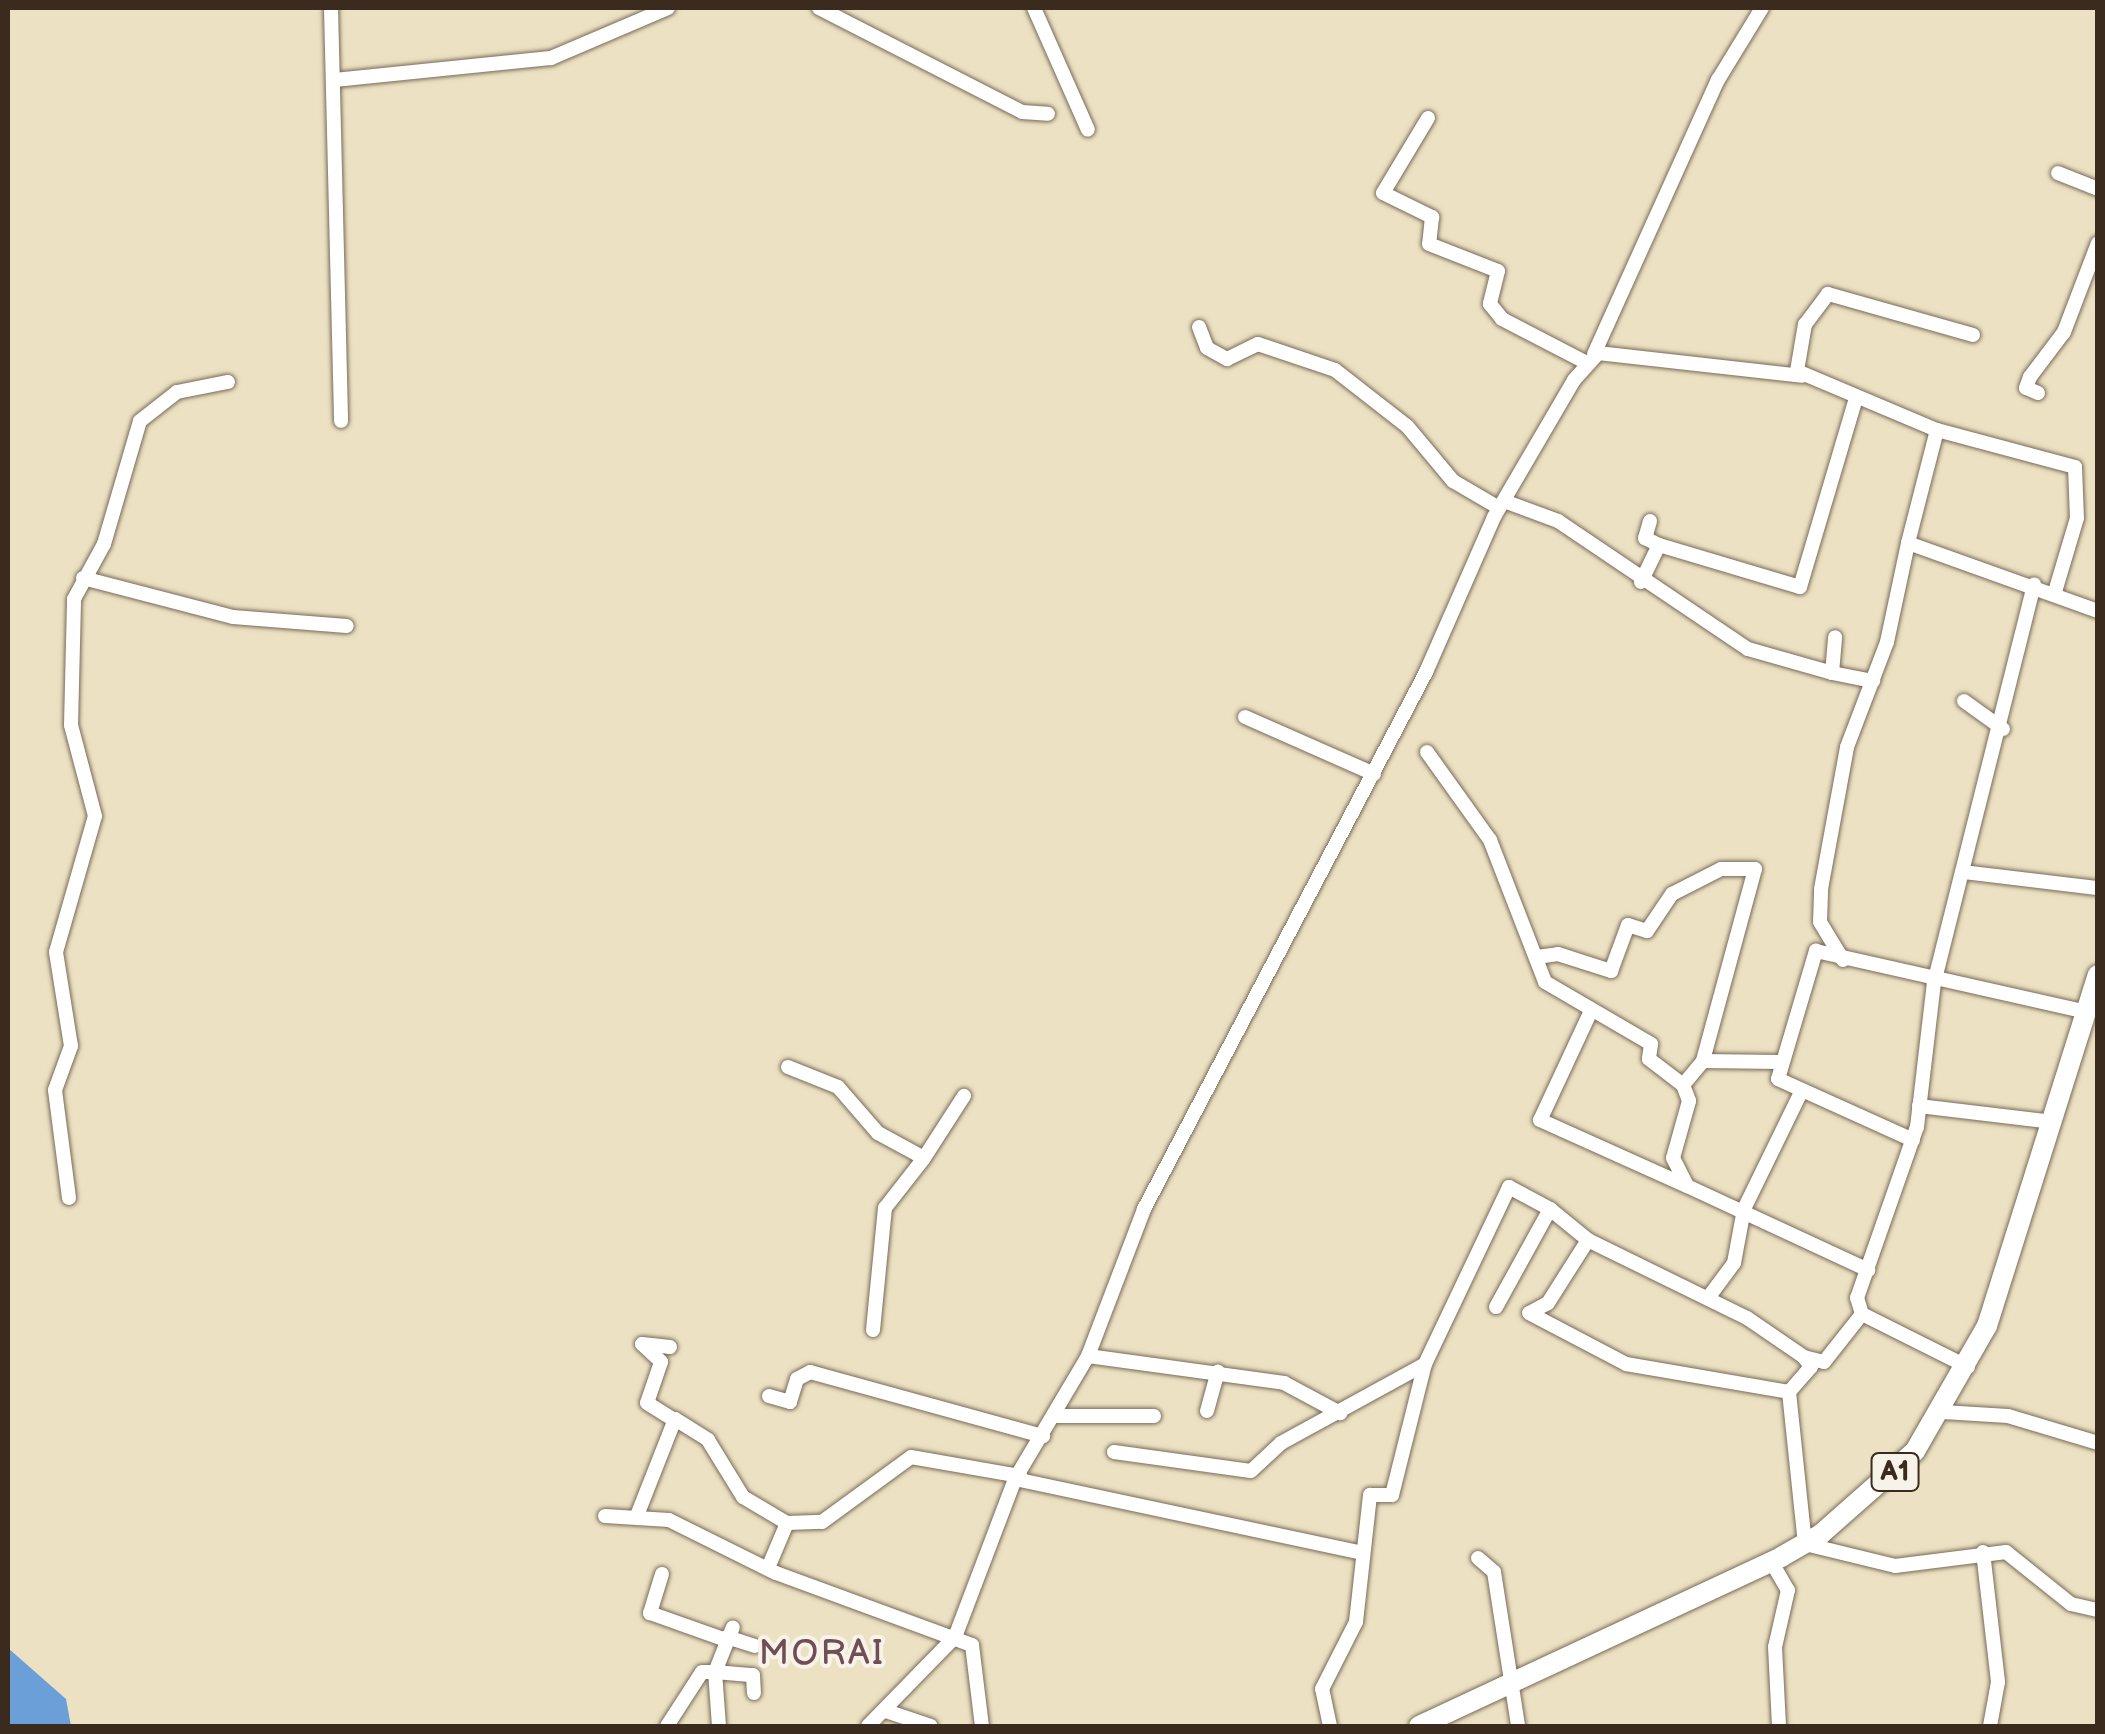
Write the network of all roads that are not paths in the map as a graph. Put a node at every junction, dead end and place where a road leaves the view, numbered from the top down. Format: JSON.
{"nodes":[{"id":1,"x":332,"y":8,"type":"edge"},
{"id":2,"x":668,"y":8,"type":"edge"},
{"id":3,"x":818,"y":8,"type":"edge"},
{"id":4,"x":1034,"y":8,"type":"edge"},
{"id":5,"x":1762,"y":8,"type":"edge"},
{"id":6,"x":334,"y":80,"type":"junction"},
{"id":7,"x":1048,"y":114,"type":"dead end"},
{"id":8,"x":1428,"y":118,"type":"dead end"},
{"id":9,"x":1088,"y":130,"type":"dead end"},
{"id":10,"x":2058,"y":173,"type":"dead end"},
{"id":11,"x":2098,"y":189,"type":"edge"},
{"id":12,"x":2098,"y":242,"type":"edge"},
{"id":13,"x":1200,"y":328,"type":"dead end"},
{"id":14,"x":1973,"y":335,"type":"dead end"},
{"id":15,"x":1590,"y":358,"type":"junction"},
{"id":16,"x":1802,"y":376,"type":"junction"},
{"id":17,"x":228,"y":382,"type":"dead end"},
{"id":18,"x":2038,"y":393,"type":"dead end"},
{"id":19,"x":1856,"y":398,"type":"junction"},
{"id":20,"x":341,"y":421,"type":"dead end"},
{"id":21,"x":1937,"y":430,"type":"junction"},
{"id":22,"x":1501,"y":504,"type":"junction"},
{"id":23,"x":1650,"y":521,"type":"dead end"},
{"id":24,"x":1908,"y":543,"type":"junction"},
{"id":25,"x":1659,"y":545,"type":"junction"},
{"id":26,"x":83,"y":578,"type":"junction"},
{"id":27,"x":1640,"y":582,"type":"junction"},
{"id":28,"x":2034,"y":584,"type":"junction"},
{"id":29,"x":2055,"y":592,"type":"junction"},
{"id":30,"x":2098,"y":611,"type":"edge"},
{"id":31,"x":347,"y":626,"type":"dead end"},
{"id":32,"x":1835,"y":637,"type":"dead end"},
{"id":33,"x":1832,"y":673,"type":"junction"},
{"id":34,"x":1873,"y":680,"type":"junction"},
{"id":35,"x":1964,"y":701,"type":"dead end"},
{"id":36,"x":1245,"y":717,"type":"dead end"},
{"id":37,"x":2003,"y":729,"type":"junction"},
{"id":38,"x":1427,"y":752,"type":"dead end"},
{"id":39,"x":1374,"y":774,"type":"junction"},
{"id":40,"x":1963,"y":872,"type":"junction"},
{"id":41,"x":2098,"y":888,"type":"edge"},
{"id":42,"x":1537,"y":957,"type":"junction"},
{"id":43,"x":1843,"y":960,"type":"junction"},
{"id":44,"x":1936,"y":974,"type":"junction"},
{"id":45,"x":2098,"y":975,"type":"edge"},
{"id":46,"x":2086,"y":1012,"type":"junction"},
{"id":47,"x":1590,"y":1013,"type":"junction"},
{"id":48,"x":1703,"y":1062,"type":"junction"},
{"id":49,"x":1779,"y":1062,"type":"junction"},
{"id":50,"x":788,"y":1066,"type":"dead end"},
{"id":51,"x":1683,"y":1085,"type":"junction"},
{"id":52,"x":1800,"y":1094,"type":"junction"},
{"id":53,"x":964,"y":1096,"type":"dead end"},
{"id":54,"x":1920,"y":1106,"type":"junction"},
{"id":55,"x":2053,"y":1122,"type":"junction"},
{"id":56,"x":1913,"y":1140,"type":"junction"},
{"id":57,"x":924,"y":1158,"type":"junction"},
{"id":58,"x":1686,"y":1186,"type":"junction"},
{"id":59,"x":68,"y":1198,"type":"dead end"},
{"id":60,"x":1550,"y":1209,"type":"junction"},
{"id":61,"x":1744,"y":1210,"type":"junction"},
{"id":62,"x":1588,"y":1240,"type":"junction"},
{"id":63,"x":1868,"y":1270,"type":"junction"},
{"id":64,"x":1708,"y":1298,"type":"junction"},
{"id":65,"x":1496,"y":1307,"type":"dead end"},
{"id":66,"x":1862,"y":1314,"type":"junction"},
{"id":67,"x":873,"y":1330,"type":"dead end"},
{"id":68,"x":670,"y":1346,"type":"dead end"},
{"id":69,"x":1088,"y":1356,"type":"junction"},
{"id":70,"x":1804,"y":1357,"type":"junction"},
{"id":71,"x":1425,"y":1364,"type":"junction"},
{"id":72,"x":1968,"y":1367,"type":"junction"},
{"id":73,"x":1218,"y":1371,"type":"junction"},
{"id":74,"x":1789,"y":1392,"type":"junction"},
{"id":75,"x":769,"y":1396,"type":"dead end"},
{"id":76,"x":1207,"y":1411,"type":"dead end"},
{"id":77,"x":1943,"y":1412,"type":"junction"},
{"id":78,"x":1340,"y":1413,"type":"junction"},
{"id":79,"x":1056,"y":1416,"type":"junction"},
{"id":80,"x":1154,"y":1416,"type":"dead end"},
{"id":81,"x":675,"y":1418,"type":"junction"},
{"id":82,"x":1043,"y":1436,"type":"junction"},
{"id":83,"x":2098,"y":1443,"type":"edge"},
{"id":84,"x":1114,"y":1452,"type":"dead end"},
{"id":85,"x":1017,"y":1477,"type":"junction"},
{"id":86,"x":638,"y":1513,"type":"junction"},
{"id":87,"x":605,"y":1516,"type":"dead end"},
{"id":88,"x":787,"y":1523,"type":"junction"},
{"id":89,"x":1805,"y":1544,"type":"junction"},
{"id":90,"x":1362,"y":1552,"type":"junction"},
{"id":91,"x":1982,"y":1552,"type":"junction"},
{"id":92,"x":1478,"y":1558,"type":"dead end"},
{"id":93,"x":1772,"y":1561,"type":"junction"},
{"id":94,"x":768,"y":1568,"type":"junction"},
{"id":95,"x":662,"y":1574,"type":"dead end"},
{"id":96,"x":2098,"y":1610,"type":"edge"},
{"id":97,"x":729,"y":1635,"type":"junction"},
{"id":98,"x":954,"y":1637,"type":"junction"},
{"id":99,"x":755,"y":1646,"type":"dead end"},
{"id":100,"x":714,"y":1672,"type":"junction"},
{"id":101,"x":1508,"y":1688,"type":"junction"},
{"id":102,"x":754,"y":1693,"type":"dead end"},
{"id":103,"x":886,"y":1711,"type":"junction"},
{"id":104,"x":667,"y":1726,"type":"edge"},
{"id":105,"x":719,"y":1726,"type":"edge"},
{"id":106,"x":868,"y":1726,"type":"edge"},
{"id":107,"x":931,"y":1726,"type":"edge"},
{"id":108,"x":982,"y":1726,"type":"edge"},
{"id":109,"x":1330,"y":1726,"type":"edge"},
{"id":110,"x":1419,"y":1726,"type":"edge"},
{"id":111,"x":1518,"y":1726,"type":"edge"},
{"id":112,"x":1779,"y":1726,"type":"edge"},
{"id":113,"x":1990,"y":1726,"type":"edge"}],
"edges":[{"from":1,"to":6,"type":"street"},
{"from":2,"to":6,"type":"street"},
{"from":3,"to":7,"type":"street"},
{"from":4,"to":9,"type":"street"},
{"from":5,"to":15,"type":"street"},
{"from":6,"to":20,"type":"street"},
{"from":8,"to":15,"type":"street"},
{"from":10,"to":11,"type":"street"},
{"from":12,"to":18,"type":"street"},
{"from":13,"to":22,"type":"street"},
{"from":14,"to":16,"type":"street"},
{"from":15,"to":16,"type":"street"},
{"from":15,"to":22,"type":"street"},
{"from":16,"to":19,"type":"street"},
{"from":17,"to":26,"type":"street"},
{"from":19,"to":21,"type":"street"},
{"from":19,"to":25,"type":"street"},
{"from":21,"to":24,"type":"street"},
{"from":21,"to":29,"type":"street"},
{"from":22,"to":27,"type":"street"},
{"from":22,"to":39,"type":"street"},
{"from":23,"to":25,"type":"street"},
{"from":24,"to":28,"type":"street"},
{"from":24,"to":34,"type":"street"},
{"from":25,"to":27,"type":"street"},
{"from":26,"to":31,"type":"street"},
{"from":26,"to":59,"type":"street"},
{"from":27,"to":33,"type":"street"},
{"from":28,"to":29,"type":"street"},
{"from":28,"to":37,"type":"street"},
{"from":29,"to":30,"type":"street"},
{"from":32,"to":33,"type":"street"},
{"from":33,"to":34,"type":"street"},
{"from":34,"to":43,"type":"street"},
{"from":35,"to":37,"type":"street"},
{"from":36,"to":39,"type":"street"},
{"from":37,"to":40,"type":"street"},
{"from":38,"to":42,"type":"street"},
{"from":39,"to":69,"type":"street"},
{"from":40,"to":41,"type":"street"},
{"from":40,"to":44,"type":"street"},
{"from":42,"to":47,"type":"street"},
{"from":42,"to":48,"type":"street"},
{"from":43,"to":44,"type":"street"},
{"from":43,"to":49,"type":"street"},
{"from":44,"to":46,"type":"street"},
{"from":44,"to":54,"type":"street"},
{"from":45,"to":46,"type":"highway","number":"A1"},
{"from":46,"to":55,"type":"highway","number":"A1"},
{"from":47,"to":51,"type":"street"},
{"from":47,"to":58,"type":"street"},
{"from":48,"to":49,"type":"street"},
{"from":48,"to":51,"type":"street"},
{"from":49,"to":52,"type":"street"},
{"from":50,"to":57,"type":"street"},
{"from":51,"to":58,"type":"street"},
{"from":52,"to":56,"type":"street"},
{"from":52,"to":61,"type":"street"},
{"from":53,"to":57,"type":"street"},
{"from":54,"to":55,"type":"street"},
{"from":54,"to":56,"type":"street"},
{"from":55,"to":72,"type":"highway","number":"A1"},
{"from":56,"to":63,"type":"street"},
{"from":57,"to":67,"type":"street"},
{"from":58,"to":61,"type":"street"},
{"from":60,"to":62,"type":"street"},
{"from":60,"to":65,"type":"street"},
{"from":60,"to":71,"type":"street"},
{"from":61,"to":63,"type":"street"},
{"from":61,"to":64,"type":"street"},
{"from":62,"to":64,"type":"street"},
{"from":62,"to":74,"type":"street"},
{"from":63,"to":66,"type":"street"},
{"from":64,"to":70,"type":"street"},
{"from":66,"to":70,"type":"street"},
{"from":66,"to":72,"type":"street"},
{"from":68,"to":81,"type":"street"},
{"from":69,"to":73,"type":"street"},
{"from":69,"to":79,"type":"street"},
{"from":70,"to":74,"type":"street"},
{"from":71,"to":78,"type":"street"},
{"from":71,"to":90,"type":"street"},
{"from":72,"to":77,"type":"highway","number":"A1"},
{"from":73,"to":76,"type":"street"},
{"from":73,"to":78,"type":"street"},
{"from":74,"to":89,"type":"street"},
{"from":75,"to":82,"type":"street"},
{"from":77,"to":83,"type":"street"},
{"from":77,"to":89,"type":"highway","number":"A1"},
{"from":78,"to":84,"type":"street"},
{"from":79,"to":80,"type":"street"},
{"from":79,"to":82,"type":"street"},
{"from":81,"to":86,"type":"street"},
{"from":81,"to":88,"type":"street"},
{"from":82,"to":85,"type":"street"},
{"from":85,"to":88,"type":"street"},
{"from":85,"to":90,"type":"street"},
{"from":85,"to":98,"type":"street"},
{"from":86,"to":87,"type":"street"},
{"from":86,"to":94,"type":"street"},
{"from":88,"to":94,"type":"street"},
{"from":89,"to":91,"type":"street"},
{"from":89,"to":93,"type":"highway","number":"A1"},
{"from":90,"to":109,"type":"street"},
{"from":91,"to":96,"type":"street"},
{"from":91,"to":113,"type":"street"},
{"from":92,"to":101,"type":"street"},
{"from":93,"to":101,"type":"highway","number":"A1"},
{"from":93,"to":112,"type":"street"},
{"from":94,"to":98,"type":"street"},
{"from":95,"to":97,"type":"street"},
{"from":97,"to":99,"type":"street"},
{"from":97,"to":100,"type":"street"},
{"from":98,"to":103,"type":"street"},
{"from":98,"to":108,"type":"street"},
{"from":100,"to":102,"type":"street"},
{"from":100,"to":104,"type":"street"},
{"from":100,"to":105,"type":"street"},
{"from":101,"to":110,"type":"highway","number":"A1"},
{"from":101,"to":111,"type":"street"},
{"from":103,"to":106,"type":"street"},
{"from":103,"to":107,"type":"street"}]}
